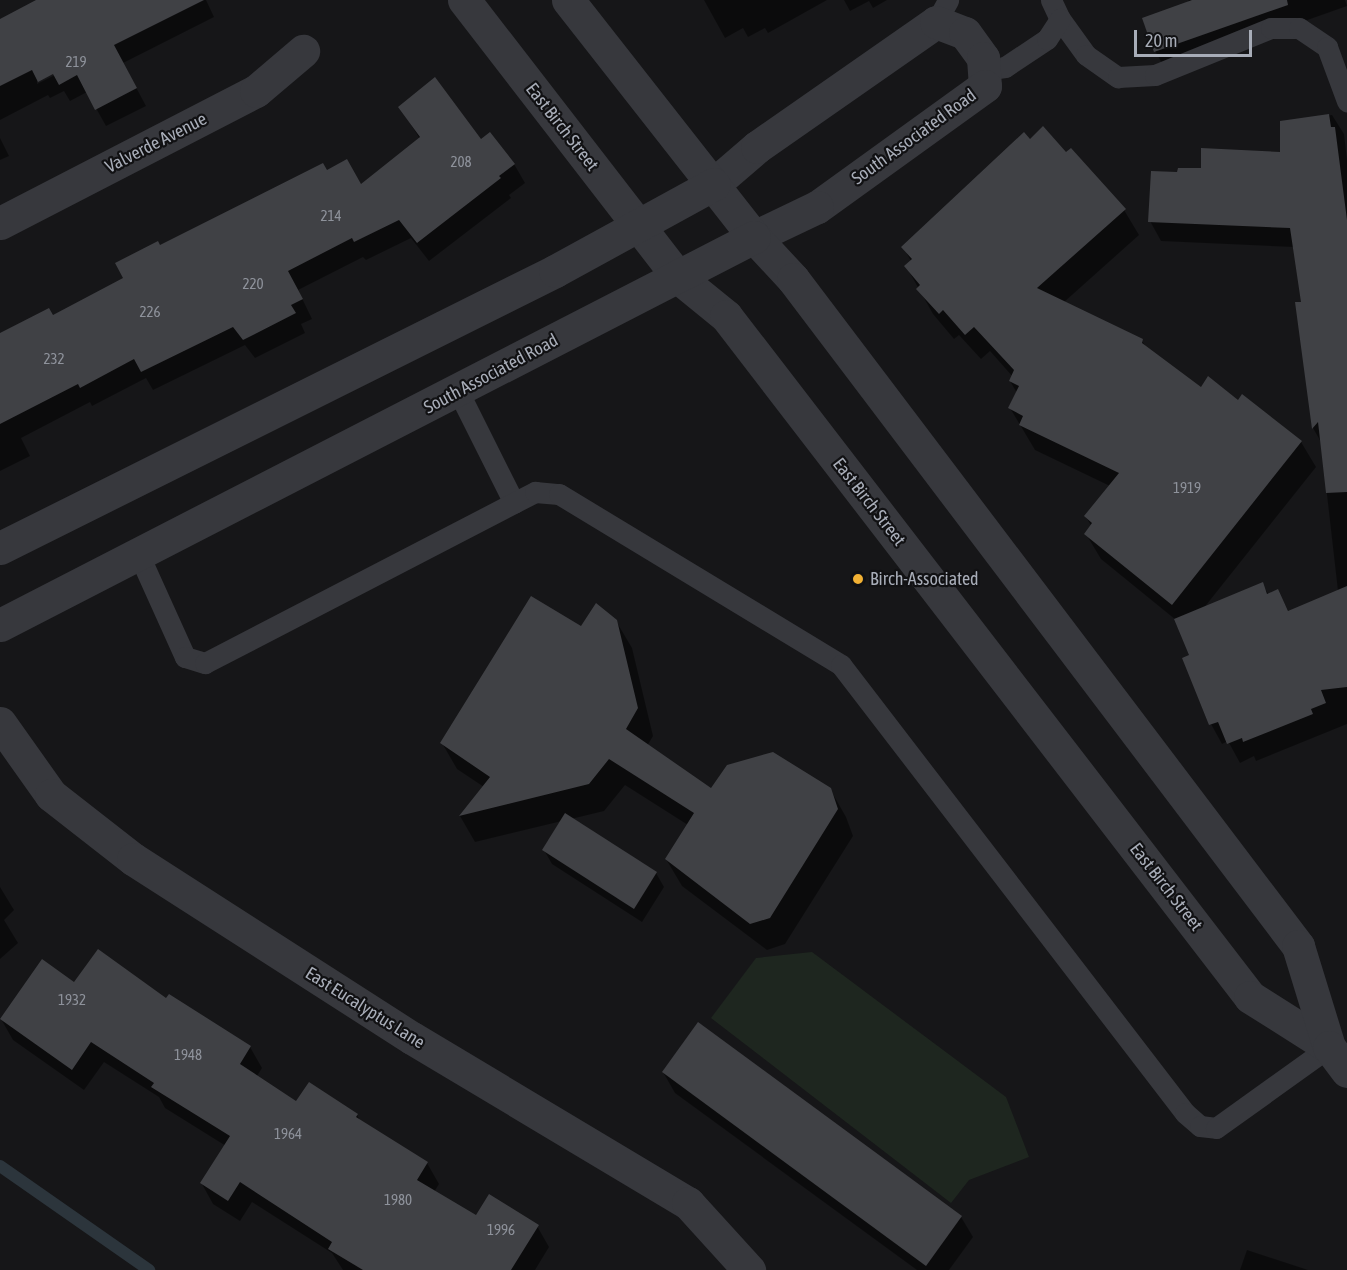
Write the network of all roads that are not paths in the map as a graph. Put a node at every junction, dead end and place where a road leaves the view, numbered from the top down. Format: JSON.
{"nodes":[{"id":1,"x":464,"y":0,"type":"edge"},
{"id":2,"x":568,"y":0,"type":"edge"},
{"id":3,"x":1056,"y":9,"type":"edge"},
{"id":4,"x":942,"y":11,"type":"edge"},
{"id":5,"x":303,"y":51,"type":"dead end"},
{"id":6,"x":984,"y":70,"type":"junction"},
{"id":7,"x":1347,"y":101,"type":"edge"},
{"id":8,"x":714,"y":184,"type":"junction"},
{"id":9,"x":0,"y":223,"type":"edge"},
{"id":10,"x":639,"y":226,"type":"junction"},
{"id":11,"x":754,"y":237,"type":"junction"},
{"id":12,"x":678,"y":277,"type":"junction"},
{"id":13,"x":458,"y":391,"type":"junction"},
{"id":14,"x":514,"y":503,"type":"junction"},
{"id":15,"x":0,"y":548,"type":"edge"},
{"id":16,"x":139,"y":555,"type":"junction"},
{"id":17,"x":0,"y":625,"type":"edge"},
{"id":18,"x":0,"y":723,"type":"edge"},
{"id":19,"x":1338,"y":1059,"type":"edge"},
{"id":20,"x":749,"y":1270,"type":"edge"}],
"edges":[{"from":1,"to":10,"type":"street","name":"East Birch Street"},
{"from":2,"to":8,"type":"street"},
{"from":3,"to":6,"type":"lane"},
{"from":3,"to":7,"type":"lane"},
{"from":4,"to":6,"type":"street","name":"South Associated Road"},
{"from":4,"to":8,"type":"street","name":"South Associated Road"},
{"from":5,"to":9,"type":"street","name":"Valverde Avenue"},
{"from":6,"to":11,"type":"street","name":"South Associated Road"},
{"from":8,"to":10,"type":"street","name":"South Associated Road"},
{"from":8,"to":11,"type":"street"},
{"from":10,"to":12,"type":"street","name":"East Birch Street"},
{"from":10,"to":15,"type":"street","name":"South Associated Road"},
{"from":11,"to":12,"type":"street","name":"South Associated Road"},
{"from":11,"to":19,"type":"street"},
{"from":12,"to":13,"type":"street","name":"South Associated Road"},
{"from":12,"to":19,"type":"street","name":"East Birch Street"},
{"from":13,"to":14,"type":"lane"},
{"from":13,"to":16,"type":"street","name":"South Associated Road"},
{"from":14,"to":16,"type":"lane"},
{"from":14,"to":19,"type":"lane"},
{"from":16,"to":17,"type":"street","name":"South Associated Road"},
{"from":18,"to":20,"type":"street","name":"East Eucalyptus Lane"}]}
